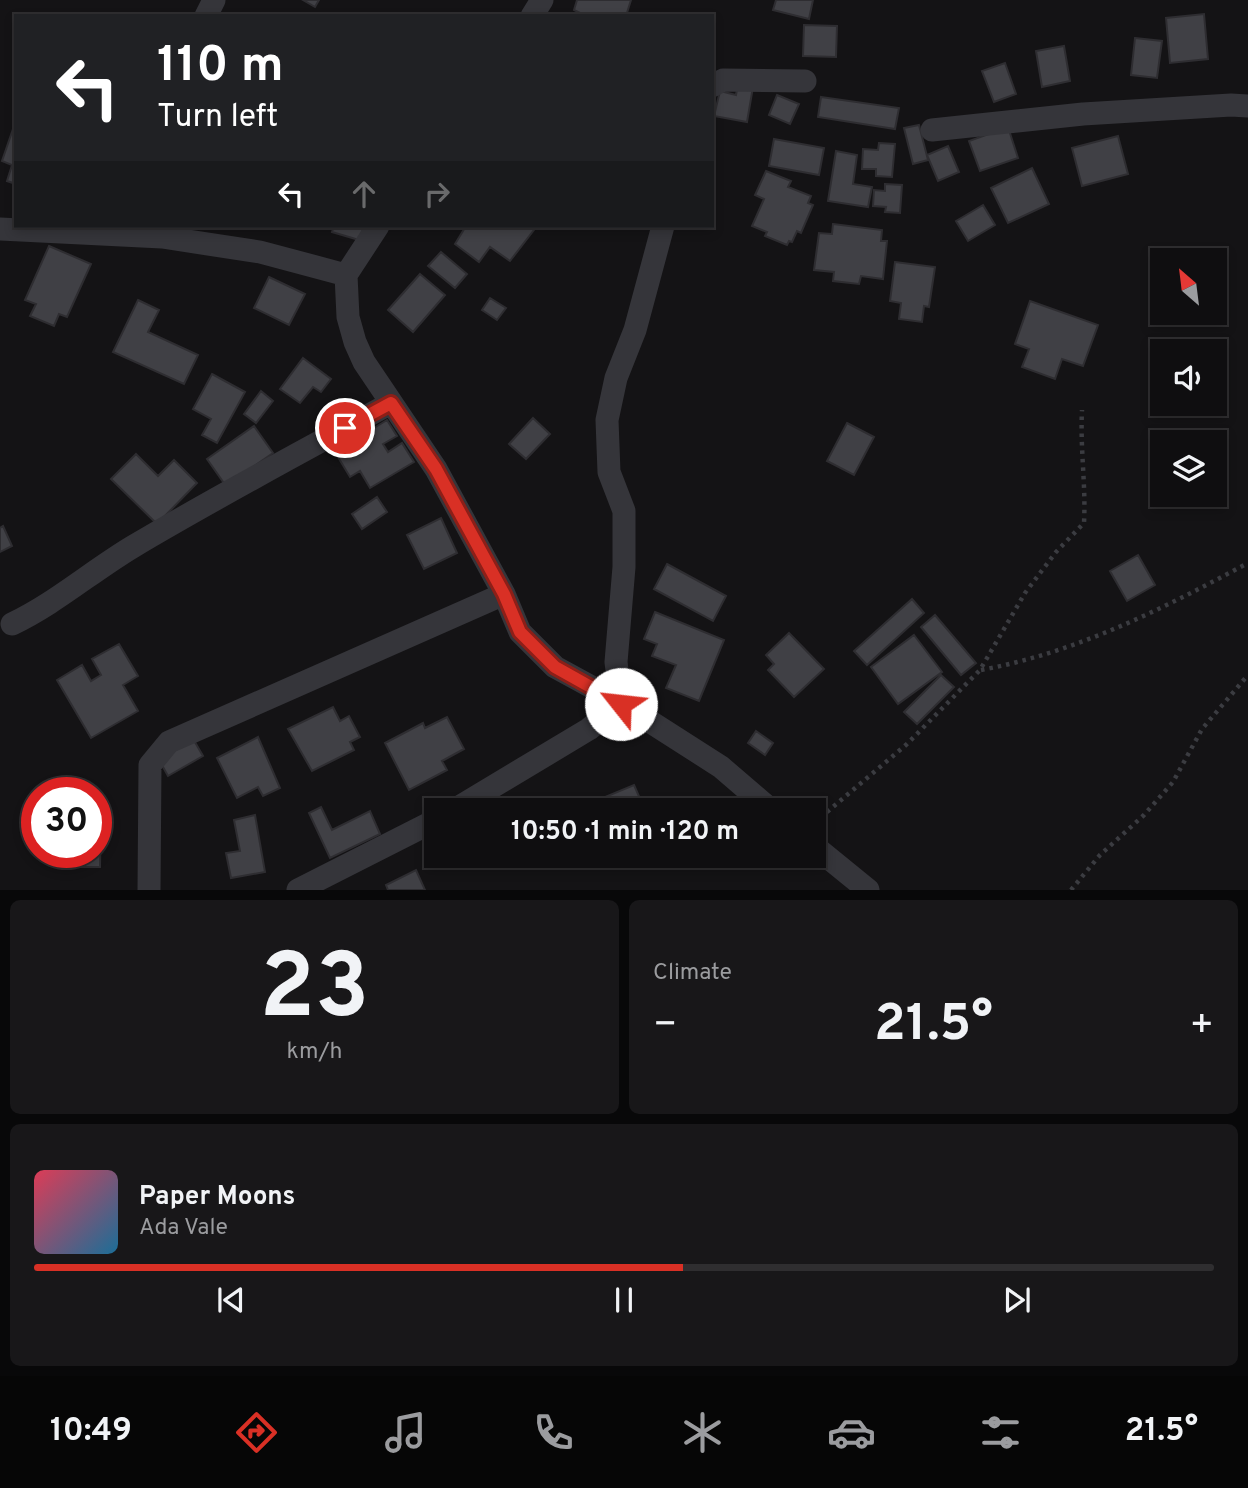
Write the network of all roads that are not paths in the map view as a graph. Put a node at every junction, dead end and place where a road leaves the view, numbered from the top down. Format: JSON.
{"nodes":[{"id":1,"x":805,"y":81,"type":"dead end"},
{"id":2,"x":714,"y":85,"type":"edge"},
{"id":3,"x":1248,"y":106,"type":"edge"},
{"id":4,"x":932,"y":130,"type":"dead end"},
{"id":5,"x":377,"y":228,"type":"edge"},
{"id":6,"x":662,"y":228,"type":"edge"},
{"id":7,"x":0,"y":229,"type":"edge"},
{"id":8,"x":96,"y":231,"type":"edge"},
{"id":9,"x":346,"y":275,"type":"junction"},
{"id":10,"x":391,"y":403,"type":"junction"},
{"id":11,"x":504,"y":594,"type":"junction"},
{"id":12,"x":12,"y":625,"type":"dead end"},
{"id":13,"x":621,"y":704,"type":"junction"},
{"id":14,"x":474,"y":798,"type":"edge"},
{"id":15,"x":757,"y":798,"type":"edge"},
{"id":16,"x":424,"y":826,"type":"edge"},
{"id":17,"x":826,"y":856,"type":"edge"},
{"id":18,"x":149,"y":890,"type":"edge"},
{"id":19,"x":298,"y":890,"type":"edge"},
{"id":20,"x":868,"y":890,"type":"edge"}],
"edges":[{"from":1,"to":2,"type":"street"},
{"from":3,"to":4,"type":"street"},
{"from":5,"to":9,"type":"street"},
{"from":6,"to":13,"type":"street"},
{"from":7,"to":8,"type":"street"},
{"from":8,"to":9,"type":"street"},
{"from":9,"to":10,"type":"street"},
{"from":10,"to":11,"type":"street"},
{"from":10,"to":12,"type":"street"},
{"from":11,"to":13,"type":"street"},
{"from":11,"to":18,"type":"street"},
{"from":13,"to":14,"type":"street"},
{"from":13,"to":15,"type":"street"},
{"from":16,"to":19,"type":"street"},
{"from":17,"to":20,"type":"street"}]}
